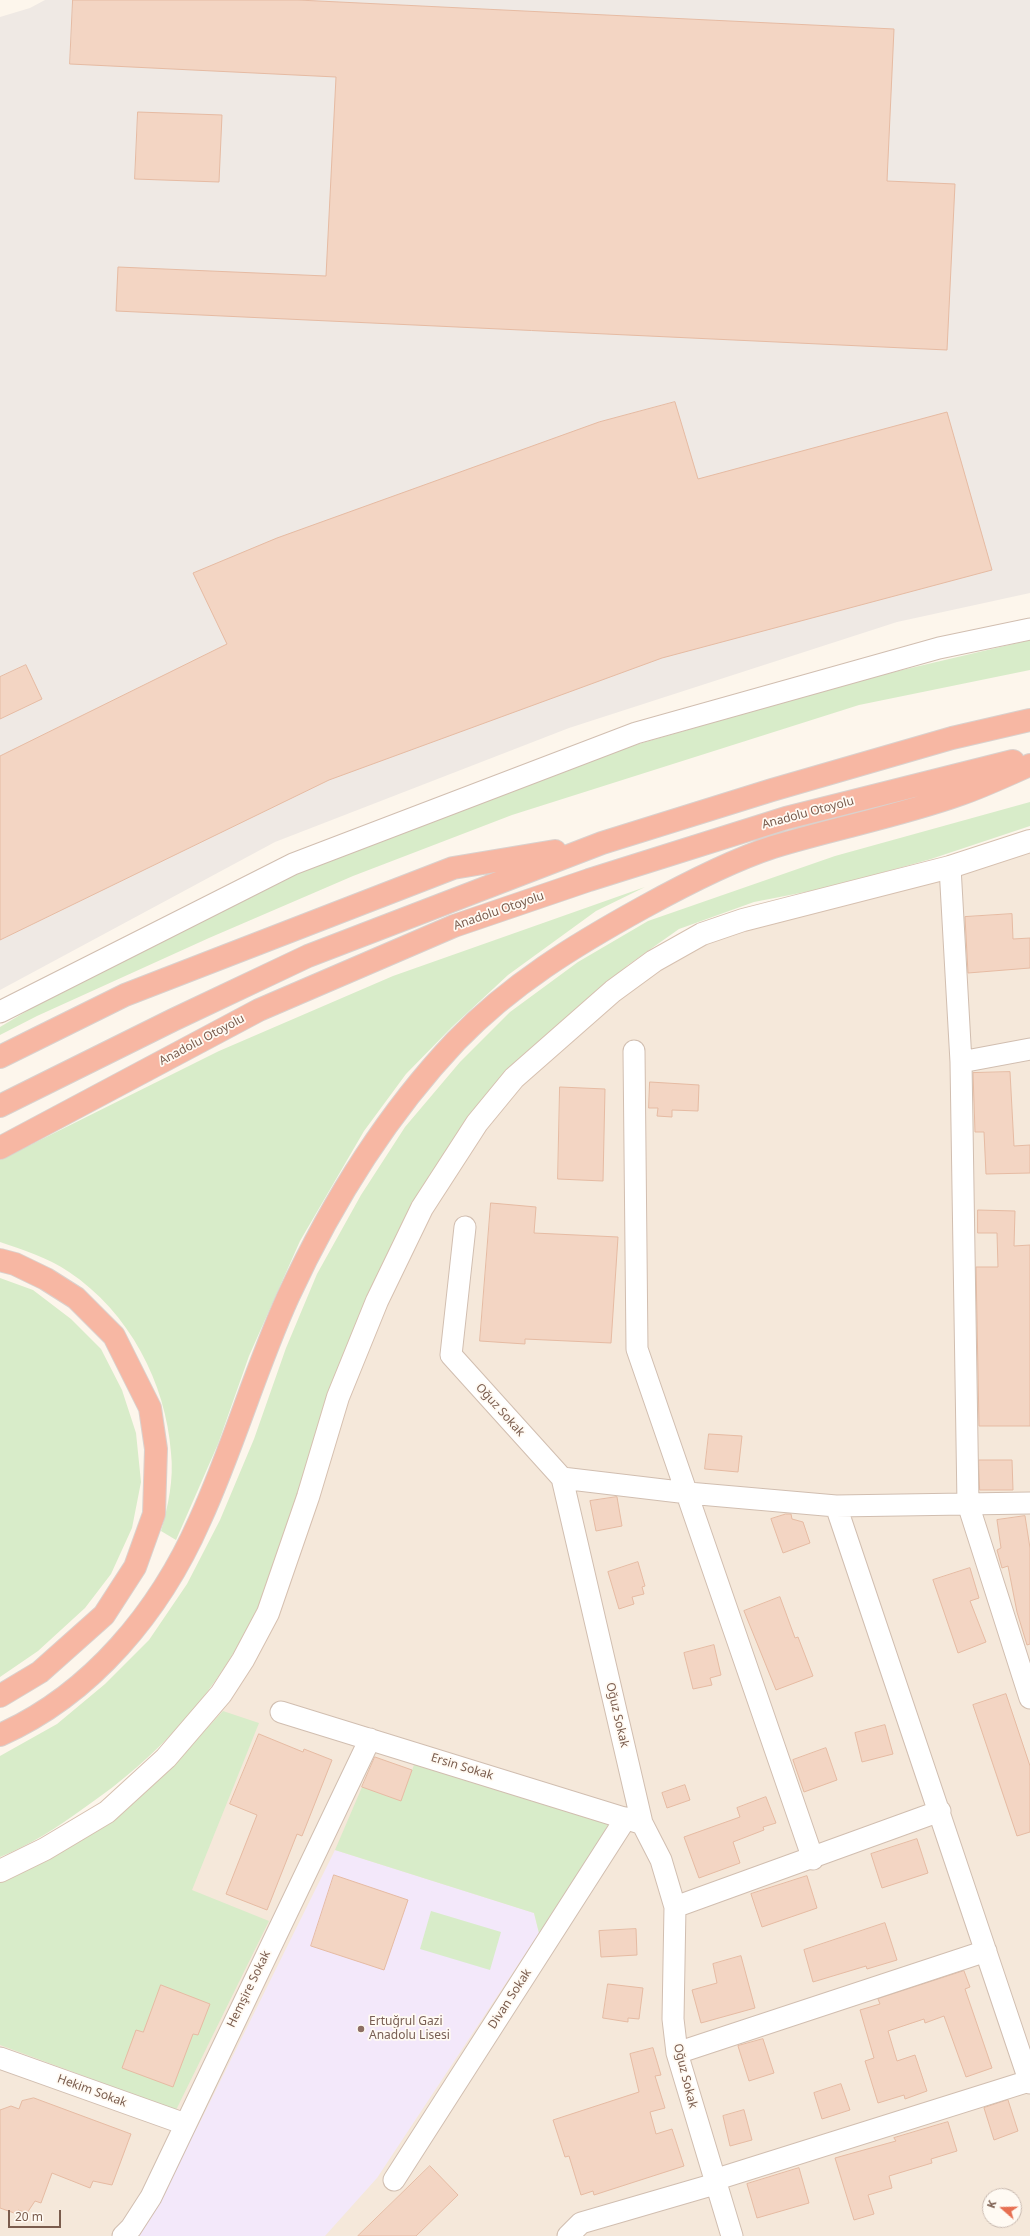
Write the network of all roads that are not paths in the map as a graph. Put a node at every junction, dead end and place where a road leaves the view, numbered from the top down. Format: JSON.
{"nodes":[{"id":1,"x":1030,"y":629,"type":"edge"},
{"id":2,"x":1030,"y":720,"type":"edge"},
{"id":3,"x":1030,"y":756,"type":"edge"},
{"id":4,"x":1030,"y":765,"type":"edge"},
{"id":5,"x":1030,"y":841,"type":"edge"},
{"id":6,"x":602,"y":843,"type":"junction"},
{"id":7,"x":950,"y":867,"type":"junction"},
{"id":8,"x":0,"y":1012,"type":"edge"},
{"id":9,"x":1030,"y":1049,"type":"edge"},
{"id":10,"x":634,"y":1050,"type":"dead end"},
{"id":11,"x":0,"y":1057,"type":"edge"},
{"id":12,"x":961,"y":1062,"type":"junction"},
{"id":13,"x":0,"y":1106,"type":"edge"},
{"id":14,"x":0,"y":1148,"type":"edge"},
{"id":15,"x":465,"y":1227,"type":"dead end"},
{"id":16,"x":0,"y":1260,"type":"edge"},
{"id":17,"x":562,"y":1478,"type":"junction"},
{"id":18,"x":688,"y":1493,"type":"junction"},
{"id":19,"x":1030,"y":1503,"type":"edge"},
{"id":20,"x":968,"y":1504,"type":"junction"},
{"id":21,"x":836,"y":1506,"type":"junction"},
{"id":22,"x":0,"y":1696,"type":"edge"},
{"id":23,"x":1030,"y":1698,"type":"edge"},
{"id":24,"x":281,"y":1712,"type":"dead end"},
{"id":25,"x":0,"y":1735,"type":"edge"},
{"id":26,"x":370,"y":1739,"type":"junction"},
{"id":27,"x":940,"y":1811,"type":"junction"},
{"id":28,"x":634,"y":1821,"type":"junction"},
{"id":29,"x":813,"y":1859,"type":"junction"},
{"id":30,"x":0,"y":1871,"type":"edge"},
{"id":31,"x":675,"y":1907,"type":"junction"},
{"id":32,"x":986,"y":1951,"type":"junction"},
{"id":33,"x":677,"y":2053,"type":"junction"},
{"id":34,"x":0,"y":2058,"type":"edge"},
{"id":35,"x":1030,"y":2082,"type":"edge"},
{"id":36,"x":185,"y":2124,"type":"junction"},
{"id":37,"x":394,"y":2180,"type":"dead end"},
{"id":38,"x":714,"y":2182,"type":"junction"},
{"id":39,"x":123,"y":2236,"type":"edge"},
{"id":40,"x":568,"y":2236,"type":"edge"},
{"id":41,"x":732,"y":2236,"type":"edge"}],
"edges":[{"from":1,"to":8,"type":"street"},
{"from":2,"to":6,"type":"highway","name":"Anadolu Otoyolu"},
{"from":3,"to":14,"type":"highway","name":"Anadolu Otoyolu"},
{"from":4,"to":25,"type":"highway"},
{"from":5,"to":7,"type":"street"},
{"from":6,"to":11,"type":"highway"},
{"from":6,"to":13,"type":"highway","name":"Anadolu Otoyolu"},
{"from":7,"to":12,"type":"street"},
{"from":7,"to":30,"type":"street"},
{"from":9,"to":12,"type":"street"},
{"from":10,"to":18,"type":"street"},
{"from":12,"to":20,"type":"street"},
{"from":15,"to":17,"type":"street","name":"Oğuz Sokak"},
{"from":16,"to":22,"type":"highway"},
{"from":17,"to":18,"type":"street"},
{"from":17,"to":28,"type":"street","name":"Oğuz Sokak"},
{"from":18,"to":21,"type":"street"},
{"from":18,"to":29,"type":"street"},
{"from":19,"to":20,"type":"street"},
{"from":20,"to":21,"type":"street"},
{"from":20,"to":23,"type":"street"},
{"from":21,"to":27,"type":"street"},
{"from":24,"to":26,"type":"street","name":"Ersin Sokak"},
{"from":26,"to":28,"type":"street","name":"Ersin Sokak"},
{"from":26,"to":36,"type":"street","name":"Hemşire Sokak"},
{"from":27,"to":29,"type":"street"},
{"from":27,"to":32,"type":"street"},
{"from":28,"to":31,"type":"street","name":"Oğuz Sokak"},
{"from":28,"to":37,"type":"street","name":"Divan Sokak"},
{"from":29,"to":31,"type":"street"},
{"from":31,"to":33,"type":"street","name":"Oğuz Sokak"},
{"from":32,"to":33,"type":"street"},
{"from":32,"to":35,"type":"street"},
{"from":33,"to":38,"type":"street","name":"Oğuz Sokak"},
{"from":34,"to":36,"type":"street","name":"Hekim Sokak"},
{"from":35,"to":38,"type":"street"},
{"from":36,"to":39,"type":"street","name":"Hemşire Sokak"},
{"from":38,"to":40,"type":"street"},
{"from":38,"to":41,"type":"street","name":"Oğuz Sokak"}]}
